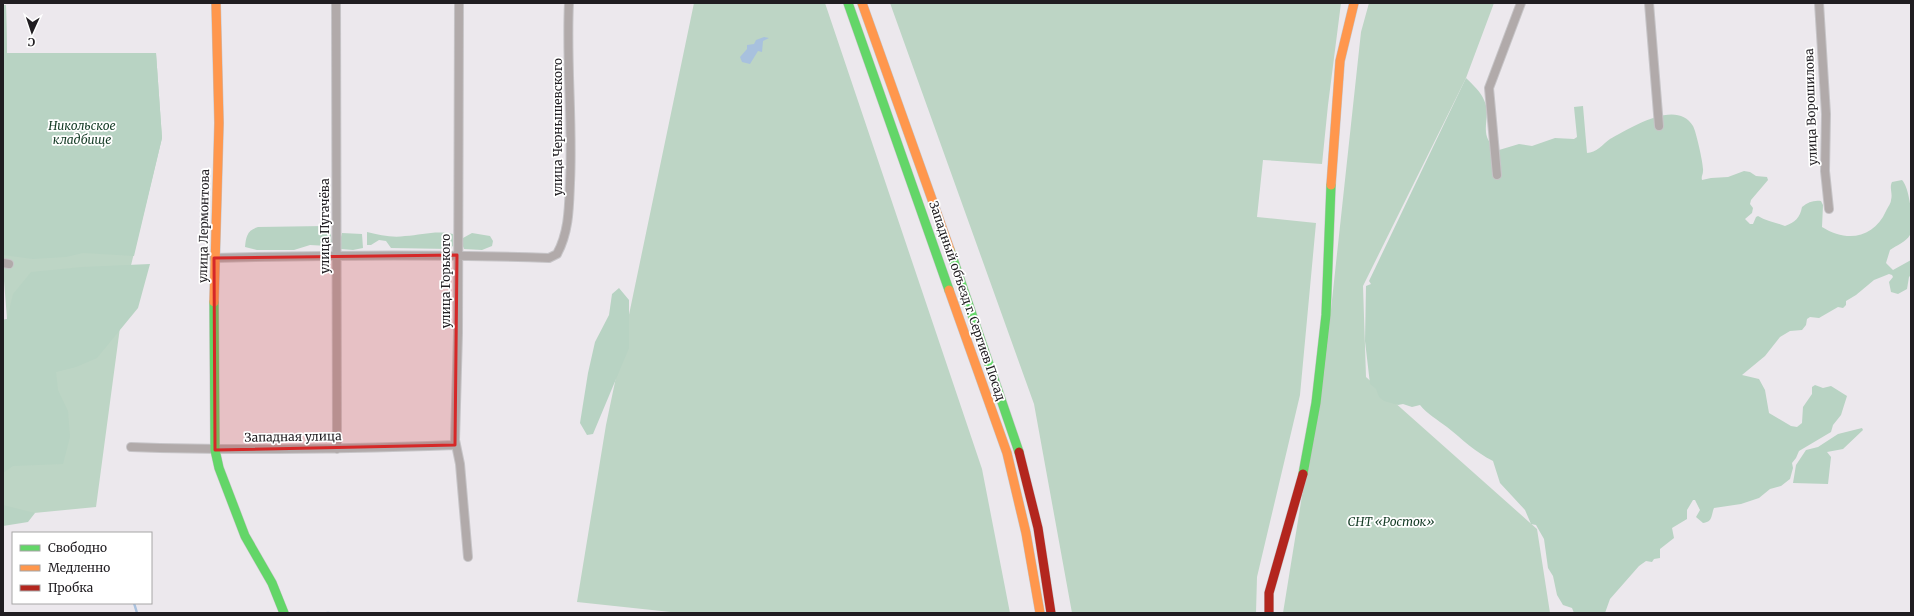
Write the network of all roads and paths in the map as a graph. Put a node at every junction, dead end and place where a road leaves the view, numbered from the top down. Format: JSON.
{"nodes":[{"id":1,"x":216,"y":3,"type":"edge"},
{"id":2,"x":336,"y":3,"type":"edge"},
{"id":3,"x":459,"y":3,"type":"edge"},
{"id":4,"x":569,"y":3,"type":"edge"},
{"id":5,"x":848,"y":3,"type":"edge"},
{"id":6,"x":862,"y":3,"type":"edge"},
{"id":7,"x":1354,"y":3,"type":"edge"},
{"id":8,"x":1521,"y":3,"type":"edge"},
{"id":9,"x":1649,"y":3,"type":"edge"},
{"id":10,"x":1820,"y":3,"type":"edge"},
{"id":11,"x":1660,"y":126,"type":"dead end"},
{"id":12,"x":1497,"y":175,"type":"dead end"},
{"id":13,"x":1829,"y":209,"type":"dead end"},
{"id":14,"x":336,"y":254,"type":"junction"},
{"id":15,"x":457,"y":254,"type":"junction"},
{"id":16,"x":214,"y":258,"type":"junction"},
{"id":17,"x":455,"y":445,"type":"junction"},
{"id":18,"x":131,"y":447,"type":"dead end"},
{"id":19,"x":337,"y":449,"type":"junction"},
{"id":20,"x":215,"y":450,"type":"junction"},
{"id":21,"x":468,"y":557,"type":"dead end"},
{"id":22,"x":284,"y":613,"type":"edge"},
{"id":23,"x":1040,"y":613,"type":"edge"},
{"id":24,"x":1051,"y":613,"type":"edge"},
{"id":25,"x":1269,"y":613,"type":"edge"}],
"edges":[{"from":1,"to":16,"type":"main road","name":"улица Лермонтова"},
{"from":2,"to":14,"type":"street","name":"улица Пугачёва"},
{"from":3,"to":15,"type":"street","name":"улица Горького"},
{"from":4,"to":15,"type":"street","name":"улица Чернышевского"},
{"from":5,"to":23,"type":"main road","name":"Западный объезд г. Сергиев Посад"},
{"from":6,"to":24,"type":"main road","name":"Западный объезд г. Сергиев Посад"},
{"from":7,"to":25,"type":"main road"},
{"from":8,"to":12,"type":"street"},
{"from":9,"to":11,"type":"street"},
{"from":10,"to":13,"type":"street","name":"улица Ворошилова"},
{"from":14,"to":15,"type":"street"},
{"from":14,"to":16,"type":"street"},
{"from":14,"to":19,"type":"street","name":"улица Пугачёва"},
{"from":15,"to":17,"type":"street","name":"улица Горького"},
{"from":16,"to":20,"type":"main road","name":"улица Лермонтова"},
{"from":17,"to":19,"type":"street","name":"Западная улица"},
{"from":17,"to":21,"type":"street","name":"улица Горького"},
{"from":18,"to":20,"type":"street","name":"Западная улица"},
{"from":19,"to":20,"type":"street","name":"Западная улица"},
{"from":20,"to":22,"type":"main road","name":"улица Лермонтова"}]}
